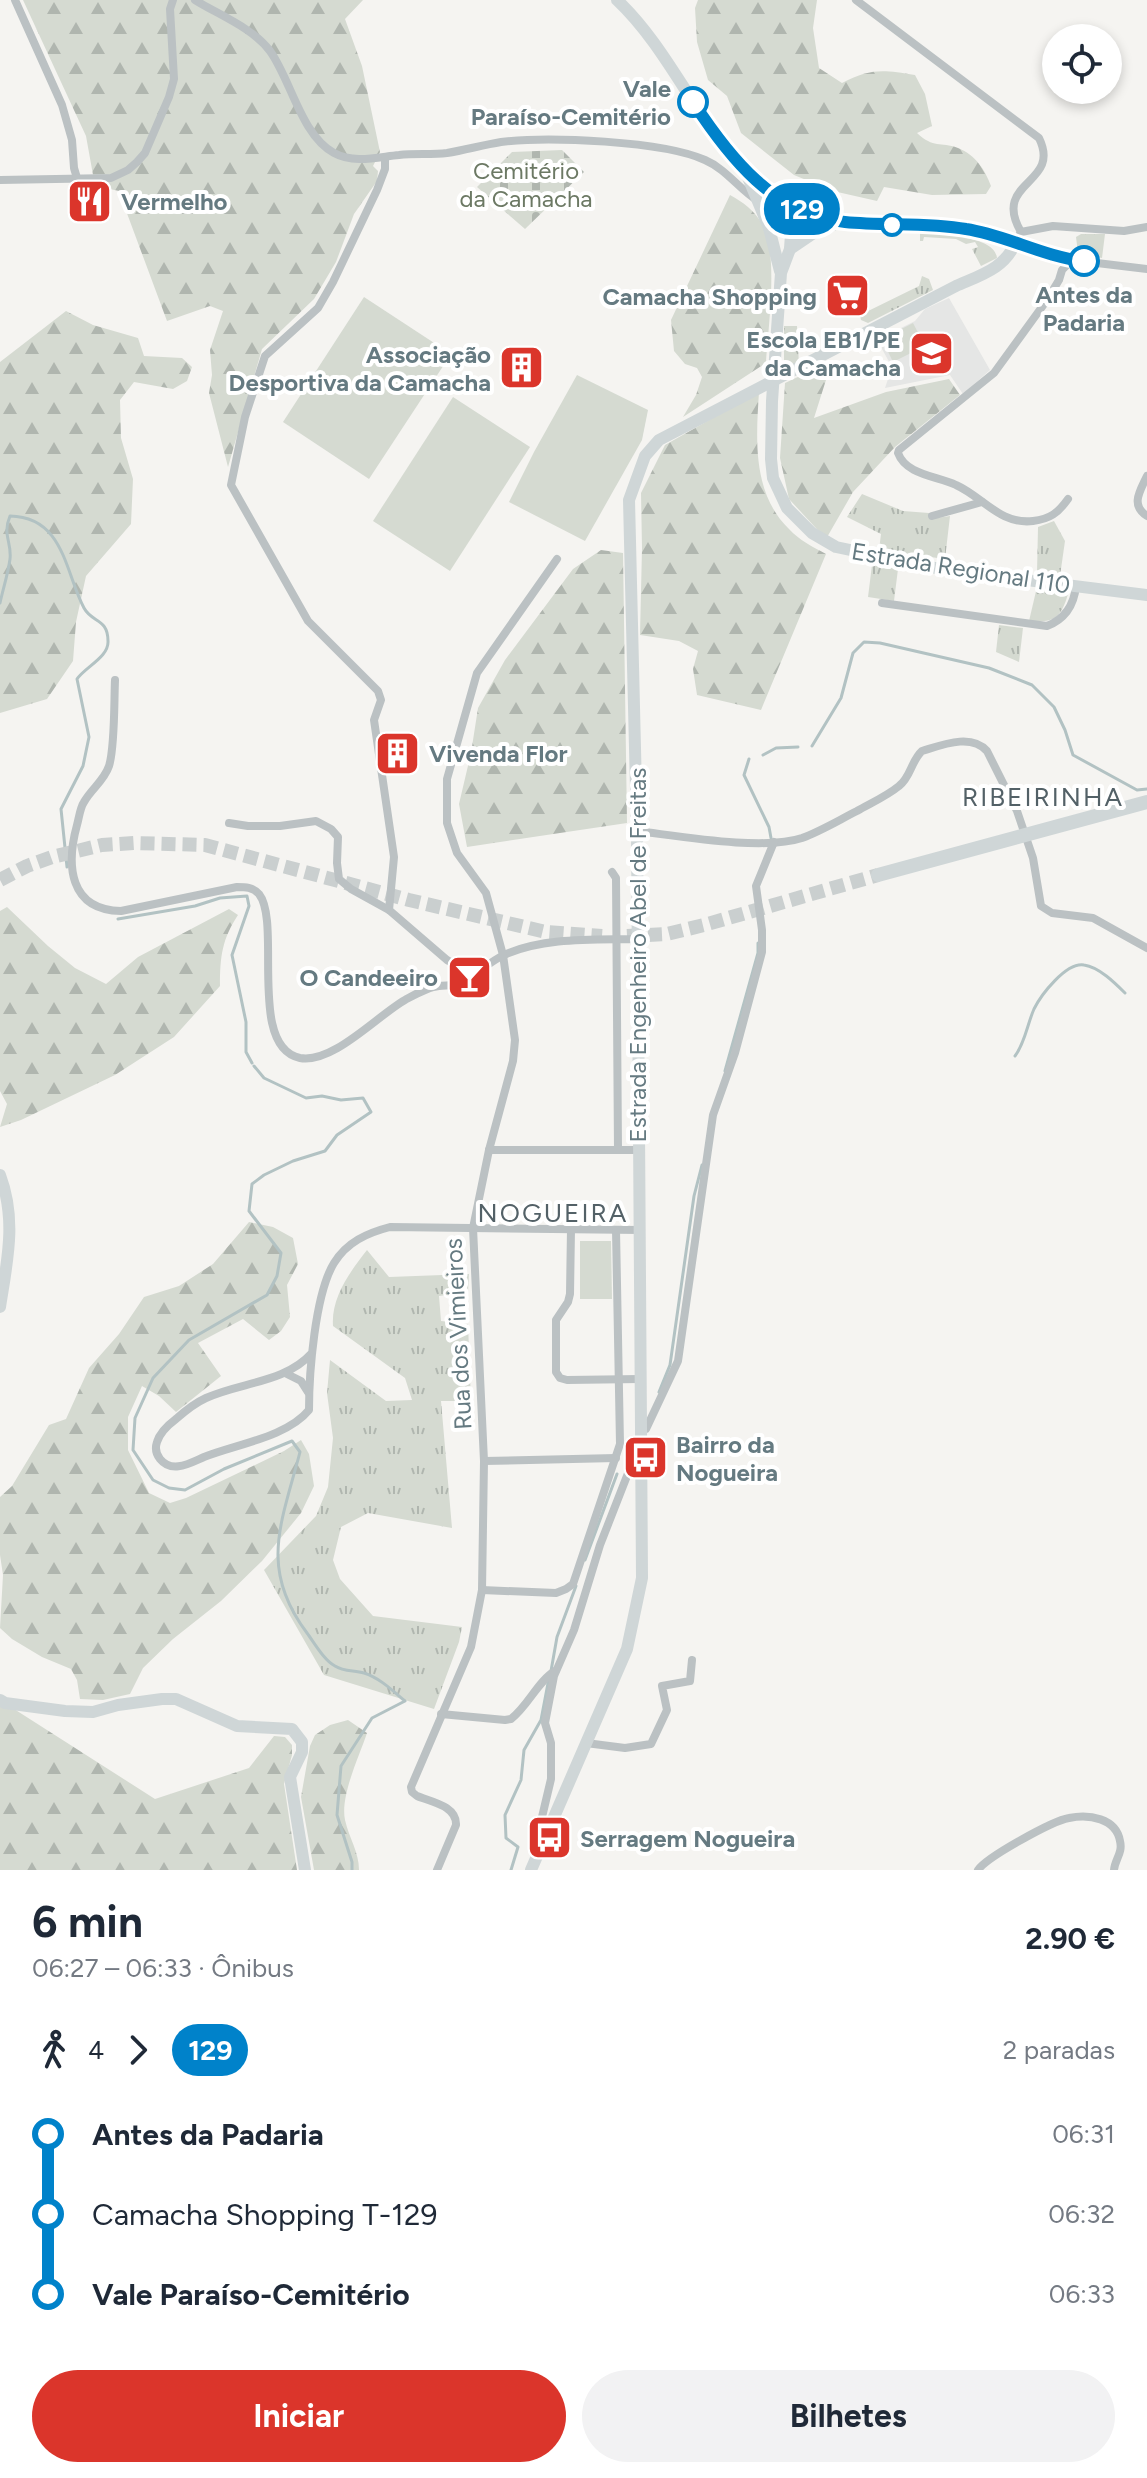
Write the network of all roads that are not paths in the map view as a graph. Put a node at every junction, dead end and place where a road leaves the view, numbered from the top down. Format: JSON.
{"nodes":[{"id":1,"x":15,"y":0,"type":"edge"},
{"id":2,"x":173,"y":0,"type":"edge"},
{"id":3,"x":195,"y":0,"type":"edge"},
{"id":4,"x":617,"y":0,"type":"edge"},
{"id":5,"x":856,"y":0,"type":"edge"},
{"id":6,"x":385,"y":158,"type":"junction"},
{"id":7,"x":746,"y":173,"type":"junction"},
{"id":8,"x":77,"y":178,"type":"junction"},
{"id":9,"x":0,"y":180,"type":"edge"},
{"id":10,"x":758,"y":201,"type":"junction"},
{"id":11,"x":793,"y":205,"type":"junction"},
{"id":12,"x":841,"y":222,"type":"junction"},
{"id":13,"x":1147,"y":227,"type":"edge"},
{"id":14,"x":771,"y":232,"type":"junction"},
{"id":15,"x":1019,"y":237,"type":"junction"},
{"id":16,"x":790,"y":249,"type":"junction"},
{"id":17,"x":1072,"y":260,"type":"junction"},
{"id":18,"x":1147,"y":269,"type":"edge"},
{"id":19,"x":781,"y":273,"type":"junction"},
{"id":20,"x":1147,"y":476,"type":"edge"},
{"id":21,"x":1068,"y":499,"type":"dead end"},
{"id":22,"x":982,"y":502,"type":"junction"},
{"id":23,"x":932,"y":516,"type":"dead end"},
{"id":24,"x":1147,"y":516,"type":"edge"},
{"id":25,"x":557,"y":559,"type":"dead end"},
{"id":26,"x":1076,"y":586,"type":"junction"},
{"id":27,"x":1147,"y":595,"type":"edge"},
{"id":28,"x":882,"y":603,"type":"dead end"},
{"id":29,"x":115,"y":680,"type":"dead end"},
{"id":30,"x":1147,"y":802,"type":"edge"},
{"id":31,"x":229,"y":823,"type":"dead end"},
{"id":32,"x":637,"y":831,"type":"junction"},
{"id":33,"x":774,"y":842,"type":"junction"},
{"id":34,"x":612,"y":872,"type":"dead end"},
{"id":35,"x":878,"y":875,"type":"tunnel mouth"},
{"id":36,"x":389,"y":910,"type":"junction"},
{"id":37,"x":615,"y":939,"type":"junction"},
{"id":38,"x":637,"y":939,"type":"junction"},
{"id":39,"x":1147,"y":948,"type":"edge"},
{"id":40,"x":503,"y":955,"type":"junction"},
{"id":41,"x":474,"y":976,"type":"junction"},
{"id":42,"x":489,"y":1150,"type":"junction"},
{"id":43,"x":618,"y":1150,"type":"junction"},
{"id":44,"x":637,"y":1150,"type":"junction"},
{"id":45,"x":0,"y":1175,"type":"edge"},
{"id":46,"x":473,"y":1228,"type":"junction"},
{"id":47,"x":571,"y":1229,"type":"junction"},
{"id":48,"x":616,"y":1230,"type":"junction"},
{"id":49,"x":640,"y":1230,"type":"junction"},
{"id":50,"x":0,"y":1307,"type":"edge"},
{"id":51,"x":312,"y":1353,"type":"junction"},
{"id":52,"x":285,"y":1373,"type":"junction"},
{"id":53,"x":620,"y":1379,"type":"junction"},
{"id":54,"x":640,"y":1379,"type":"junction"},
{"id":55,"x":309,"y":1397,"type":"junction"},
{"id":56,"x":641,"y":1430,"type":"junction"},
{"id":57,"x":641,"y":1451,"type":"junction"},
{"id":58,"x":616,"y":1458,"type":"junction"},
{"id":59,"x":484,"y":1461,"type":"junction"},
{"id":60,"x":482,"y":1590,"type":"junction"},
{"id":61,"x":692,"y":1660,"type":"dead end"},
{"id":62,"x":551,"y":1674,"type":"junction"},
{"id":63,"x":0,"y":1700,"type":"edge"},
{"id":64,"x":441,"y":1714,"type":"junction"},
{"id":65,"x":586,"y":1743,"type":"junction"},
{"id":66,"x":550,"y":1824,"type":"junction"},
{"id":67,"x":305,"y":1870,"type":"edge"},
{"id":68,"x":437,"y":1870,"type":"edge"},
{"id":69,"x":531,"y":1870,"type":"edge"},
{"id":70,"x":978,"y":1870,"type":"edge"},
{"id":71,"x":1114,"y":1870,"type":"edge"}],
"edges":[{"from":1,"to":8,"type":"street"},
{"from":2,"to":8,"type":"street"},
{"from":3,"to":6,"type":"street"},
{"from":4,"to":7,"type":"main road"},
{"from":5,"to":15,"type":"street"},
{"from":6,"to":10,"type":"street"},
{"from":6,"to":36,"type":"street"},
{"from":7,"to":10,"type":"main road","name":"Estrada Regional 110"},
{"from":7,"to":11,"type":"main road"},
{"from":8,"to":9,"type":"street"},
{"from":10,"to":14,"type":"main road","name":"Estrada Regional 110"},
{"from":11,"to":12,"type":"main road"},
{"from":11,"to":14,"type":"main road"},
{"from":11,"to":16,"type":"main road","name":"Estrada Regional 110"},
{"from":12,"to":15,"type":"main road"},
{"from":12,"to":16,"type":"main road"},
{"from":13,"to":15,"type":"street"},
{"from":14,"to":16,"type":"main road"},
{"from":14,"to":19,"type":"main road","name":"Estrada Regional 110"},
{"from":15,"to":17,"type":"street"},
{"from":15,"to":32,"type":"main road","name":"Estrada Engenheiro Abel de Freitas"},
{"from":16,"to":19,"type":"main road","name":"Estrada Regional 110"},
{"from":17,"to":18,"type":"street"},
{"from":17,"to":22,"type":"street"},
{"from":19,"to":26,"type":"main road","name":"Estrada Regional 110"},
{"from":20,"to":24,"type":"street"},
{"from":21,"to":22,"type":"street"},
{"from":22,"to":23,"type":"street"},
{"from":25,"to":40,"type":"street","name":"Rua dos Vimieiros"},
{"from":26,"to":27,"type":"main road","name":"Estrada Regional 110"},
{"from":26,"to":28,"type":"street"},
{"from":29,"to":41,"type":"street"},
{"from":30,"to":35,"type":"main road"},
{"from":31,"to":36,"type":"street"},
{"from":32,"to":33,"type":"street"},
{"from":32,"to":38,"type":"main road","name":"Estrada Engenheiro Abel de Freitas"},
{"from":33,"to":39,"type":"street"},
{"from":33,"to":56,"type":"street"},
{"from":34,"to":37,"type":"street"},
{"from":36,"to":41,"type":"street"},
{"from":37,"to":38,"type":"street"},
{"from":37,"to":40,"type":"street"},
{"from":37,"to":43,"type":"street"},
{"from":38,"to":44,"type":"main road","name":"Estrada Engenheiro Abel de Freitas"},
{"from":40,"to":41,"type":"street"},
{"from":40,"to":42,"type":"street","name":"Rua dos Vimieiros"},
{"from":42,"to":43,"type":"street"},
{"from":42,"to":46,"type":"street","name":"Rua dos Vimieiros"},
{"from":43,"to":44,"type":"street"},
{"from":44,"to":49,"type":"main road","name":"Estrada Engenheiro Abel de Freitas"},
{"from":45,"to":50,"type":"main road"},
{"from":46,"to":47,"type":"street"},
{"from":46,"to":51,"type":"street"},
{"from":46,"to":59,"type":"street","name":"Rua dos Vimieiros"},
{"from":47,"to":48,"type":"street"},
{"from":47,"to":53,"type":"street"},
{"from":48,"to":49,"type":"street"},
{"from":48,"to":53,"type":"street"},
{"from":49,"to":54,"type":"main road","name":"Estrada Engenheiro Abel de Freitas"},
{"from":51,"to":52,"type":"street"},
{"from":51,"to":55,"type":"street"},
{"from":52,"to":55,"type":"street"},
{"from":52,"to":55,"type":"street"},
{"from":53,"to":54,"type":"street"},
{"from":53,"to":58,"type":"street"},
{"from":54,"to":56,"type":"main road","name":"Estrada Engenheiro Abel de Freitas"},
{"from":56,"to":57,"type":"main road","name":"Estrada Engenheiro Abel de Freitas"},
{"from":57,"to":62,"type":"street"},
{"from":57,"to":65,"type":"main road","name":"Estrada Engenheiro Abel de Freitas"},
{"from":58,"to":59,"type":"street"},
{"from":58,"to":60,"type":"street"},
{"from":59,"to":60,"type":"street","name":"Rua dos Vimieiros"},
{"from":60,"to":64,"type":"street","name":"Rua dos Vimieiros"},
{"from":61,"to":65,"type":"street"},
{"from":62,"to":64,"type":"street"},
{"from":62,"to":66,"type":"street"},
{"from":63,"to":67,"type":"main road"},
{"from":64,"to":68,"type":"street","name":"Rua dos Vimieiros"},
{"from":65,"to":66,"type":"main road","name":"Estrada Engenheiro Abel de Freitas"},
{"from":66,"to":69,"type":"main road","name":"Estrada Engenheiro Abel de Freitas"},
{"from":70,"to":71,"type":"street"}]}
